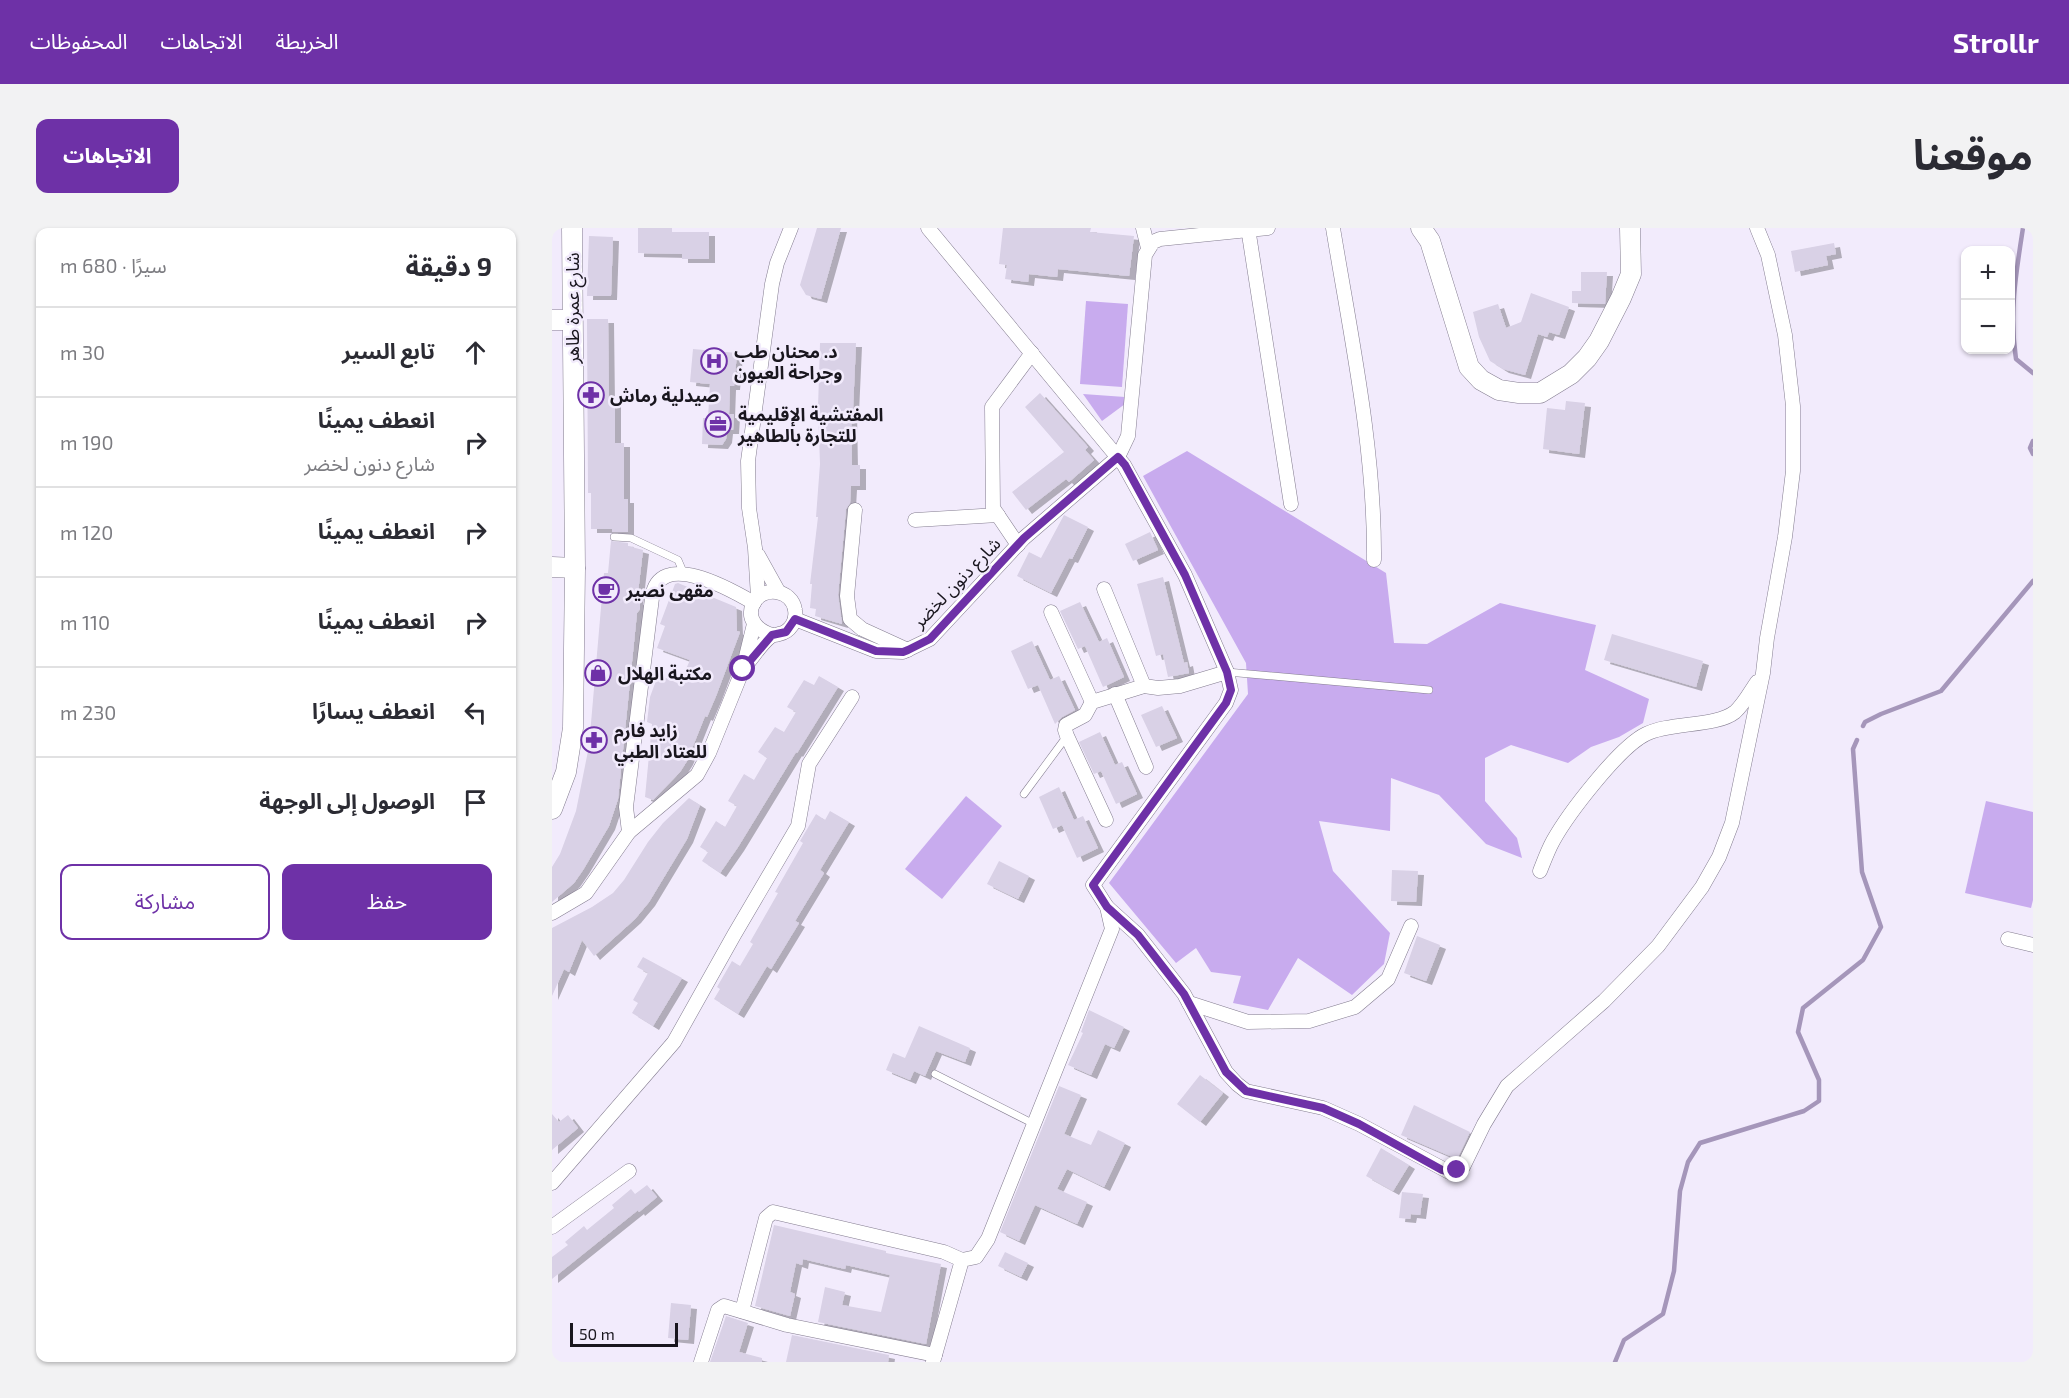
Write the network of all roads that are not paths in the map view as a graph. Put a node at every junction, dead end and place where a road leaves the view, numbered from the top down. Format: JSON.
{"nodes":[{"id":1,"x":572,"y":228,"type":"edge"},
{"id":2,"x":791,"y":228,"type":"edge"},
{"id":3,"x":928,"y":228,"type":"edge"},
{"id":4,"x":1143,"y":228,"type":"edge"},
{"id":5,"x":1268,"y":228,"type":"edge"},
{"id":6,"x":1334,"y":228,"type":"edge"},
{"id":7,"x":1421,"y":228,"type":"edge"},
{"id":8,"x":1630,"y":228,"type":"edge"},
{"id":9,"x":1757,"y":228,"type":"edge"},
{"id":10,"x":1248,"y":230,"type":"edge"},
{"id":11,"x":1148,"y":248,"type":"junction"},
{"id":12,"x":562,"y":320,"type":"edge"},
{"id":13,"x":1032,"y":353,"type":"junction"},
{"id":14,"x":1118,"y":457,"type":"junction"},
{"id":15,"x":1291,"y":504,"type":"dead end"},
{"id":16,"x":855,"y":510,"type":"dead end"},
{"id":17,"x":998,"y":515,"type":"junction"},
{"id":18,"x":915,"y":520,"type":"dead end"},
{"id":19,"x":614,"y":537,"type":"dead end"},
{"id":20,"x":1018,"y":544,"type":"junction"},
{"id":21,"x":755,"y":548,"type":"junction"},
{"id":22,"x":1374,"y":560,"type":"dead end"},
{"id":23,"x":552,"y":567,"type":"edge"},
{"id":24,"x":575,"y":568,"type":"junction"},
{"id":25,"x":684,"y":574,"type":"junction"},
{"id":26,"x":1104,"y":589,"type":"dead end"},
{"id":27,"x":777,"y":591,"type":"junction"},
{"id":28,"x":756,"y":600,"type":"junction"},
{"id":29,"x":1051,"y":612,"type":"dead end"},
{"id":30,"x":795,"y":619,"type":"junction"},
{"id":31,"x":754,"y":624,"type":"junction"},
{"id":32,"x":772,"y":635,"type":"junction"},
{"id":33,"x":908,"y":650,"type":"junction"},
{"id":34,"x":743,"y":669,"type":"junction"},
{"id":35,"x":1227,"y":672,"type":"junction"},
{"id":36,"x":1763,"y":673,"type":"junction"},
{"id":37,"x":1144,"y":686,"type":"junction"},
{"id":38,"x":1429,"y":690,"type":"dead end"},
{"id":39,"x":1115,"y":694,"type":"junction"},
{"id":40,"x":852,"y":697,"type":"dead end"},
{"id":41,"x":1092,"y":702,"type":"junction"},
{"id":42,"x":1066,"y":736,"type":"junction"},
{"id":43,"x":1146,"y":767,"type":"dead end"},
{"id":44,"x":1024,"y":794,"type":"dead end"},
{"id":45,"x":552,"y":809,"type":"edge"},
{"id":46,"x":1106,"y":820,"type":"dead end"},
{"id":47,"x":629,"y":832,"type":"junction"},
{"id":48,"x":1540,"y":871,"type":"dead end"},
{"id":49,"x":1107,"y":907,"type":"junction"},
{"id":50,"x":552,"y":914,"type":"edge"},
{"id":51,"x":1411,"y":926,"type":"dead end"},
{"id":52,"x":2008,"y":939,"type":"dead end"},
{"id":53,"x":2033,"y":945,"type":"edge"},
{"id":54,"x":1189,"y":1003,"type":"junction"},
{"id":55,"x":935,"y":1074,"type":"dead end"},
{"id":56,"x":1034,"y":1124,"type":"junction"},
{"id":57,"x":629,"y":1171,"type":"dead end"},
{"id":58,"x":552,"y":1183,"type":"edge"},
{"id":59,"x":552,"y":1227,"type":"edge"},
{"id":60,"x":962,"y":1260,"type":"junction"},
{"id":61,"x":742,"y":1311,"type":"junction"},
{"id":62,"x":934,"y":1358,"type":"edge"},
{"id":63,"x":701,"y":1362,"type":"edge"}],
"edges":[{"from":1,"to":12,"type":"main road","name":"شارع عمرة طاهر"},
{"from":2,"to":21,"type":"street"},
{"from":3,"to":13,"type":"street"},
{"from":4,"to":11,"type":"street"},
{"from":5,"to":10,"type":"street"},
{"from":6,"to":22,"type":"street"},
{"from":7,"to":8,"type":"main road"},
{"from":9,"to":36,"type":"street"},
{"from":10,"to":11,"type":"street"},
{"from":10,"to":15,"type":"street"},
{"from":11,"to":14,"type":"street"},
{"from":12,"to":24,"type":"main road","name":"شارع عمرة طاهر"},
{"from":13,"to":14,"type":"street"},
{"from":13,"to":17,"type":"street"},
{"from":14,"to":20,"type":"street","name":"شارع دنون لخضر"},
{"from":14,"to":35,"type":"street"},
{"from":16,"to":33,"type":"street"},
{"from":17,"to":18,"type":"street"},
{"from":17,"to":20,"type":"street"},
{"from":19,"to":25,"type":"lane"},
{"from":20,"to":33,"type":"street","name":"شارع دنون لخضر"},
{"from":21,"to":27,"type":"street"},
{"from":21,"to":28,"type":"street"},
{"from":23,"to":24,"type":"main road"},
{"from":24,"to":45,"type":"main road","name":"شارع عمرة طاهر"},
{"from":25,"to":28,"type":"street"},
{"from":25,"to":47,"type":"street"},
{"from":26,"to":37,"type":"street"},
{"from":27,"to":28,"type":"street"},
{"from":27,"to":30,"type":"street"},
{"from":28,"to":31,"type":"street"},
{"from":29,"to":41,"type":"street"},
{"from":30,"to":32,"type":"street"},
{"from":30,"to":33,"type":"street","name":"شارع دنون لخضر"},
{"from":31,"to":32,"type":"street"},
{"from":31,"to":34,"type":"street"},
{"from":32,"to":34,"type":"street"},
{"from":34,"to":47,"type":"street"},
{"from":35,"to":37,"type":"street"},
{"from":35,"to":38,"type":"lane"},
{"from":35,"to":49,"type":"street"},
{"from":36,"to":48,"type":"street"},
{"from":36,"to":54,"type":"street"},
{"from":37,"to":39,"type":"street"},
{"from":39,"to":41,"type":"street"},
{"from":39,"to":43,"type":"street"},
{"from":40,"to":58,"type":"street"},
{"from":41,"to":42,"type":"street"},
{"from":42,"to":44,"type":"lane"},
{"from":42,"to":46,"type":"street"},
{"from":47,"to":50,"type":"street"},
{"from":49,"to":54,"type":"street"},
{"from":49,"to":56,"type":"street"},
{"from":51,"to":54,"type":"street"},
{"from":52,"to":53,"type":"street"},
{"from":55,"to":56,"type":"lane"},
{"from":56,"to":60,"type":"street"},
{"from":57,"to":59,"type":"street"},
{"from":60,"to":61,"type":"street"},
{"from":60,"to":62,"type":"street"},
{"from":61,"to":62,"type":"street"},
{"from":61,"to":63,"type":"street"}]}
